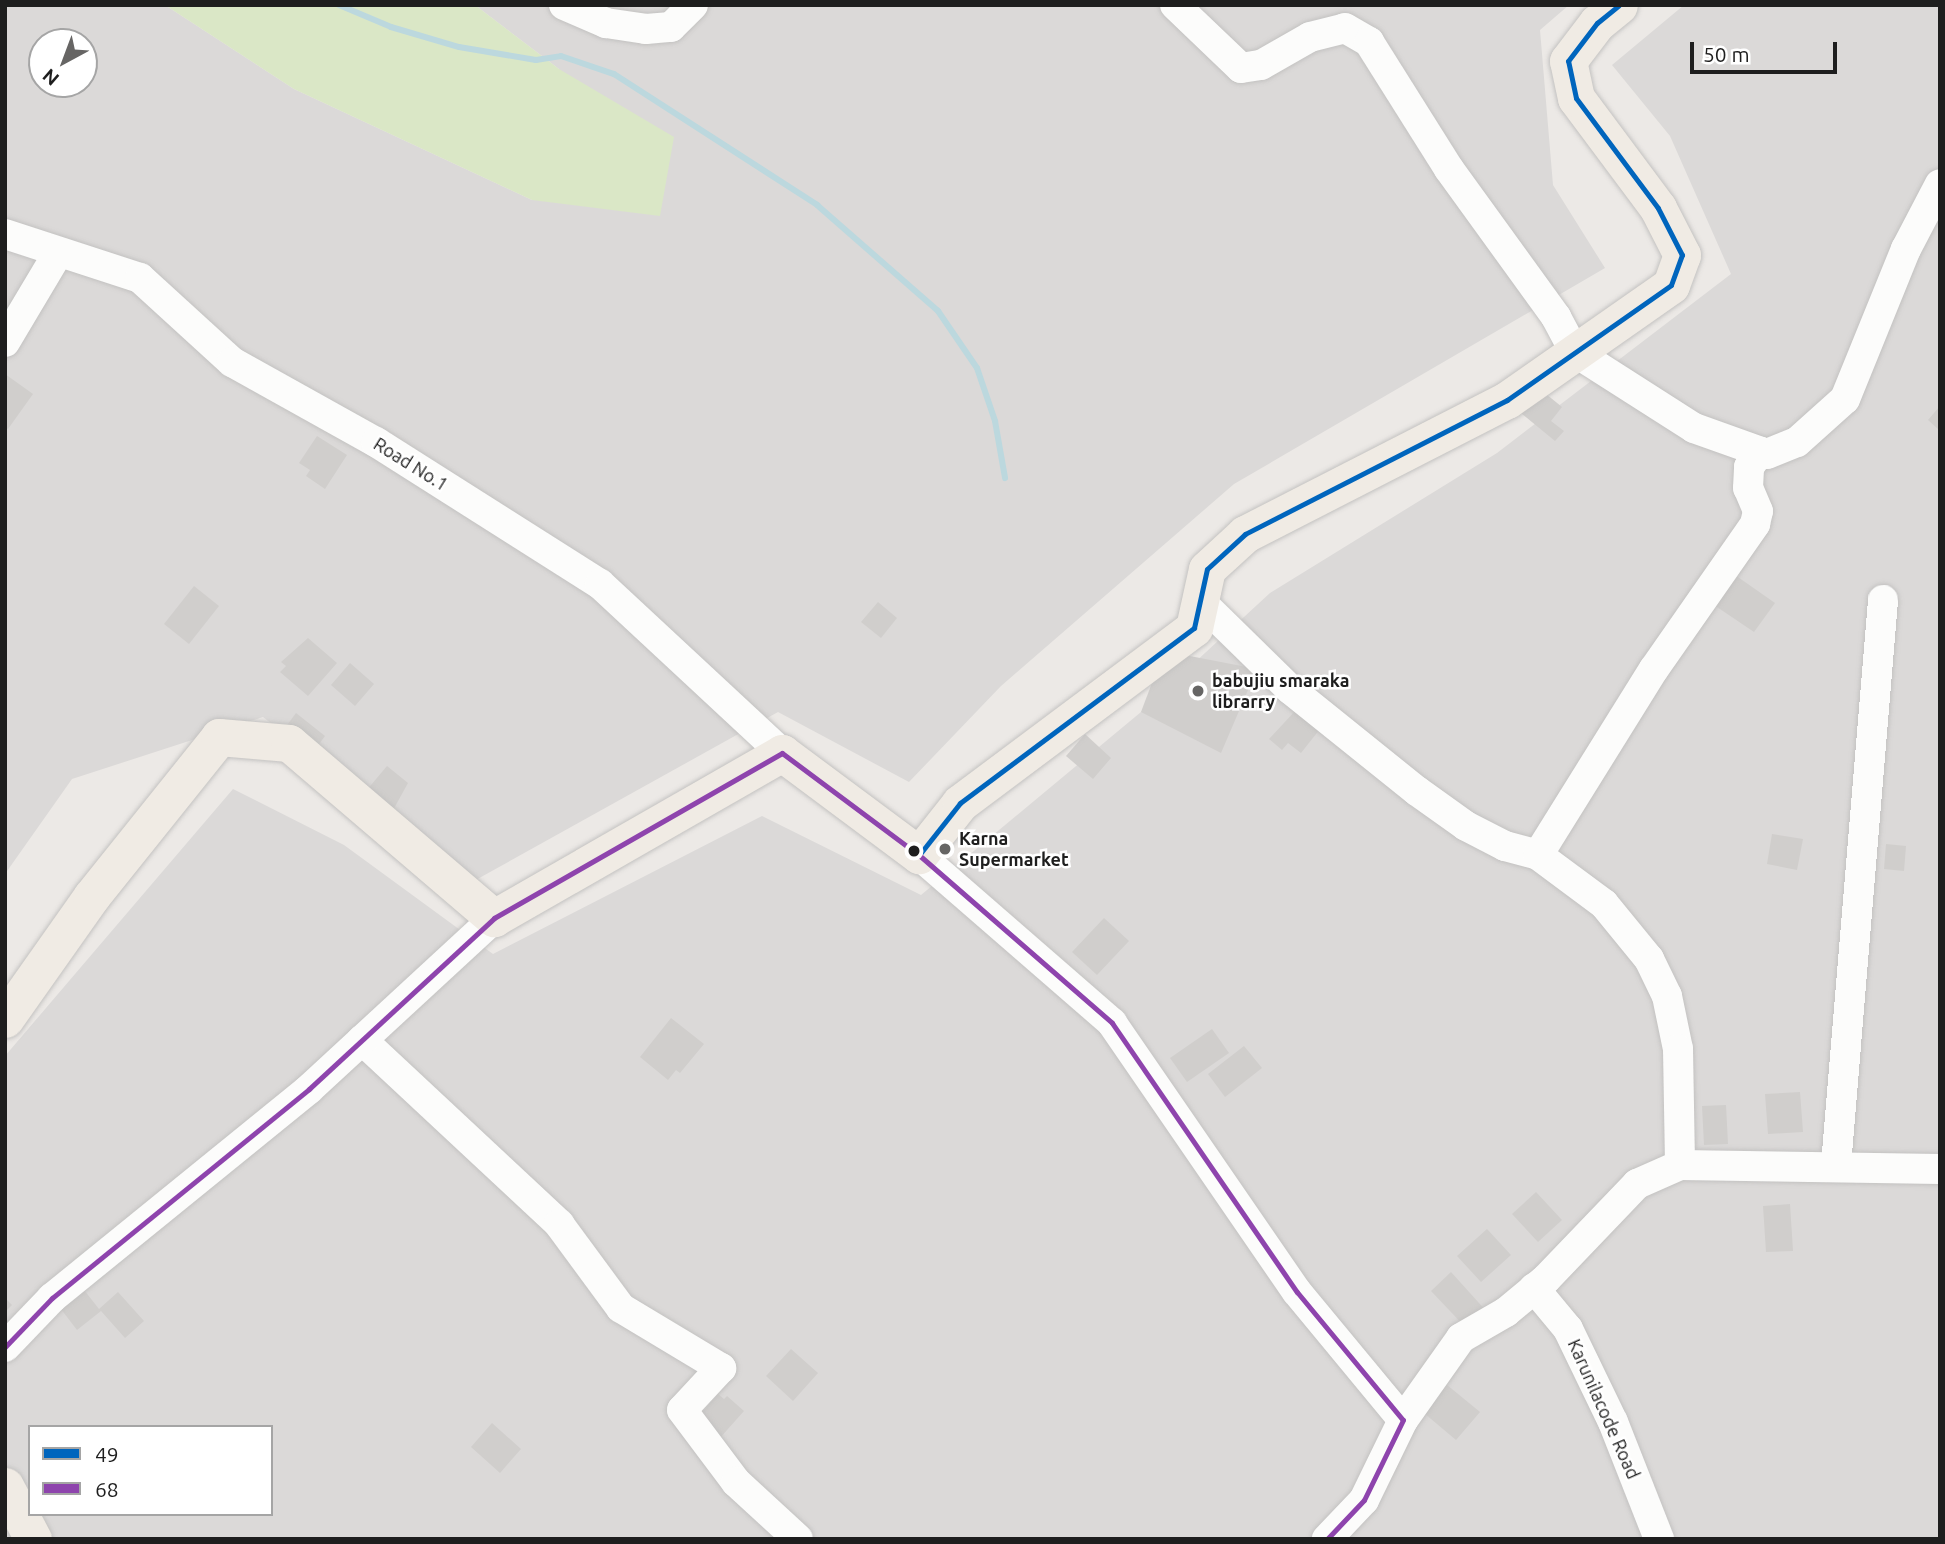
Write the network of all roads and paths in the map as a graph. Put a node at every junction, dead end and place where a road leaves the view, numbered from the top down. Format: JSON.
{"nodes":[{"id":1,"x":564,"y":5,"type":"edge"},
{"id":2,"x":693,"y":5,"type":"edge"},
{"id":3,"x":1175,"y":5,"type":"edge"},
{"id":4,"x":1619,"y":5,"type":"edge"},
{"id":5,"x":1940,"y":184,"type":"edge"},
{"id":6,"x":5,"y":234,"type":"edge"},
{"id":7,"x":58,"y":253,"type":"junction"},
{"id":8,"x":5,"y":342,"type":"edge"},
{"id":9,"x":1575,"y":352,"type":"junction"},
{"id":10,"x":1760,"y":452,"type":"junction"},
{"id":11,"x":1883,"y":600,"type":"dead end"},
{"id":12,"x":1200,"y":601,"type":"junction"},
{"id":13,"x":782,"y":753,"type":"junction"},
{"id":14,"x":919,"y":855,"type":"junction"},
{"id":15,"x":1538,"y":855,"type":"junction"},
{"id":16,"x":494,"y":918,"type":"junction"},
{"id":17,"x":5,"y":1019,"type":"edge"},
{"id":18,"x":362,"y":1040,"type":"junction"},
{"id":19,"x":1836,"y":1165,"type":"junction"},
{"id":20,"x":1680,"y":1166,"type":"junction"},
{"id":21,"x":1940,"y":1169,"type":"edge"},
{"id":22,"x":1534,"y":1288,"type":"junction"},
{"id":23,"x":5,"y":1347,"type":"edge"},
{"id":24,"x":1403,"y":1420,"type":"junction"},
{"id":25,"x":5,"y":1486,"type":"edge"},
{"id":26,"x":33,"y":1539,"type":"edge"},
{"id":27,"x":798,"y":1539,"type":"edge"},
{"id":28,"x":1327,"y":1539,"type":"edge"},
{"id":29,"x":1659,"y":1539,"type":"edge"}],
"edges":[{"from":1,"to":2,"type":"street"},
{"from":3,"to":9,"type":"street"},
{"from":4,"to":9,"type":"main road"},
{"from":5,"to":10,"type":"street"},
{"from":6,"to":7,"type":"street","name":"Road No.1"},
{"from":7,"to":8,"type":"street"},
{"from":7,"to":13,"type":"street","name":"Road No.1"},
{"from":9,"to":10,"type":"street"},
{"from":9,"to":12,"type":"main road"},
{"from":10,"to":15,"type":"street"},
{"from":11,"to":19,"type":"street"},
{"from":12,"to":14,"type":"main road"},
{"from":12,"to":15,"type":"street"},
{"from":13,"to":14,"type":"main road"},
{"from":13,"to":16,"type":"main road"},
{"from":14,"to":24,"type":"street"},
{"from":15,"to":20,"type":"street"},
{"from":16,"to":17,"type":"main road"},
{"from":16,"to":18,"type":"street"},
{"from":18,"to":23,"type":"street"},
{"from":18,"to":27,"type":"street"},
{"from":19,"to":20,"type":"street"},
{"from":19,"to":21,"type":"street"},
{"from":20,"to":22,"type":"street"},
{"from":22,"to":24,"type":"street"},
{"from":22,"to":29,"type":"street","name":"Karunilacode Road"},
{"from":24,"to":28,"type":"street"},
{"from":25,"to":26,"type":"main road"}]}
